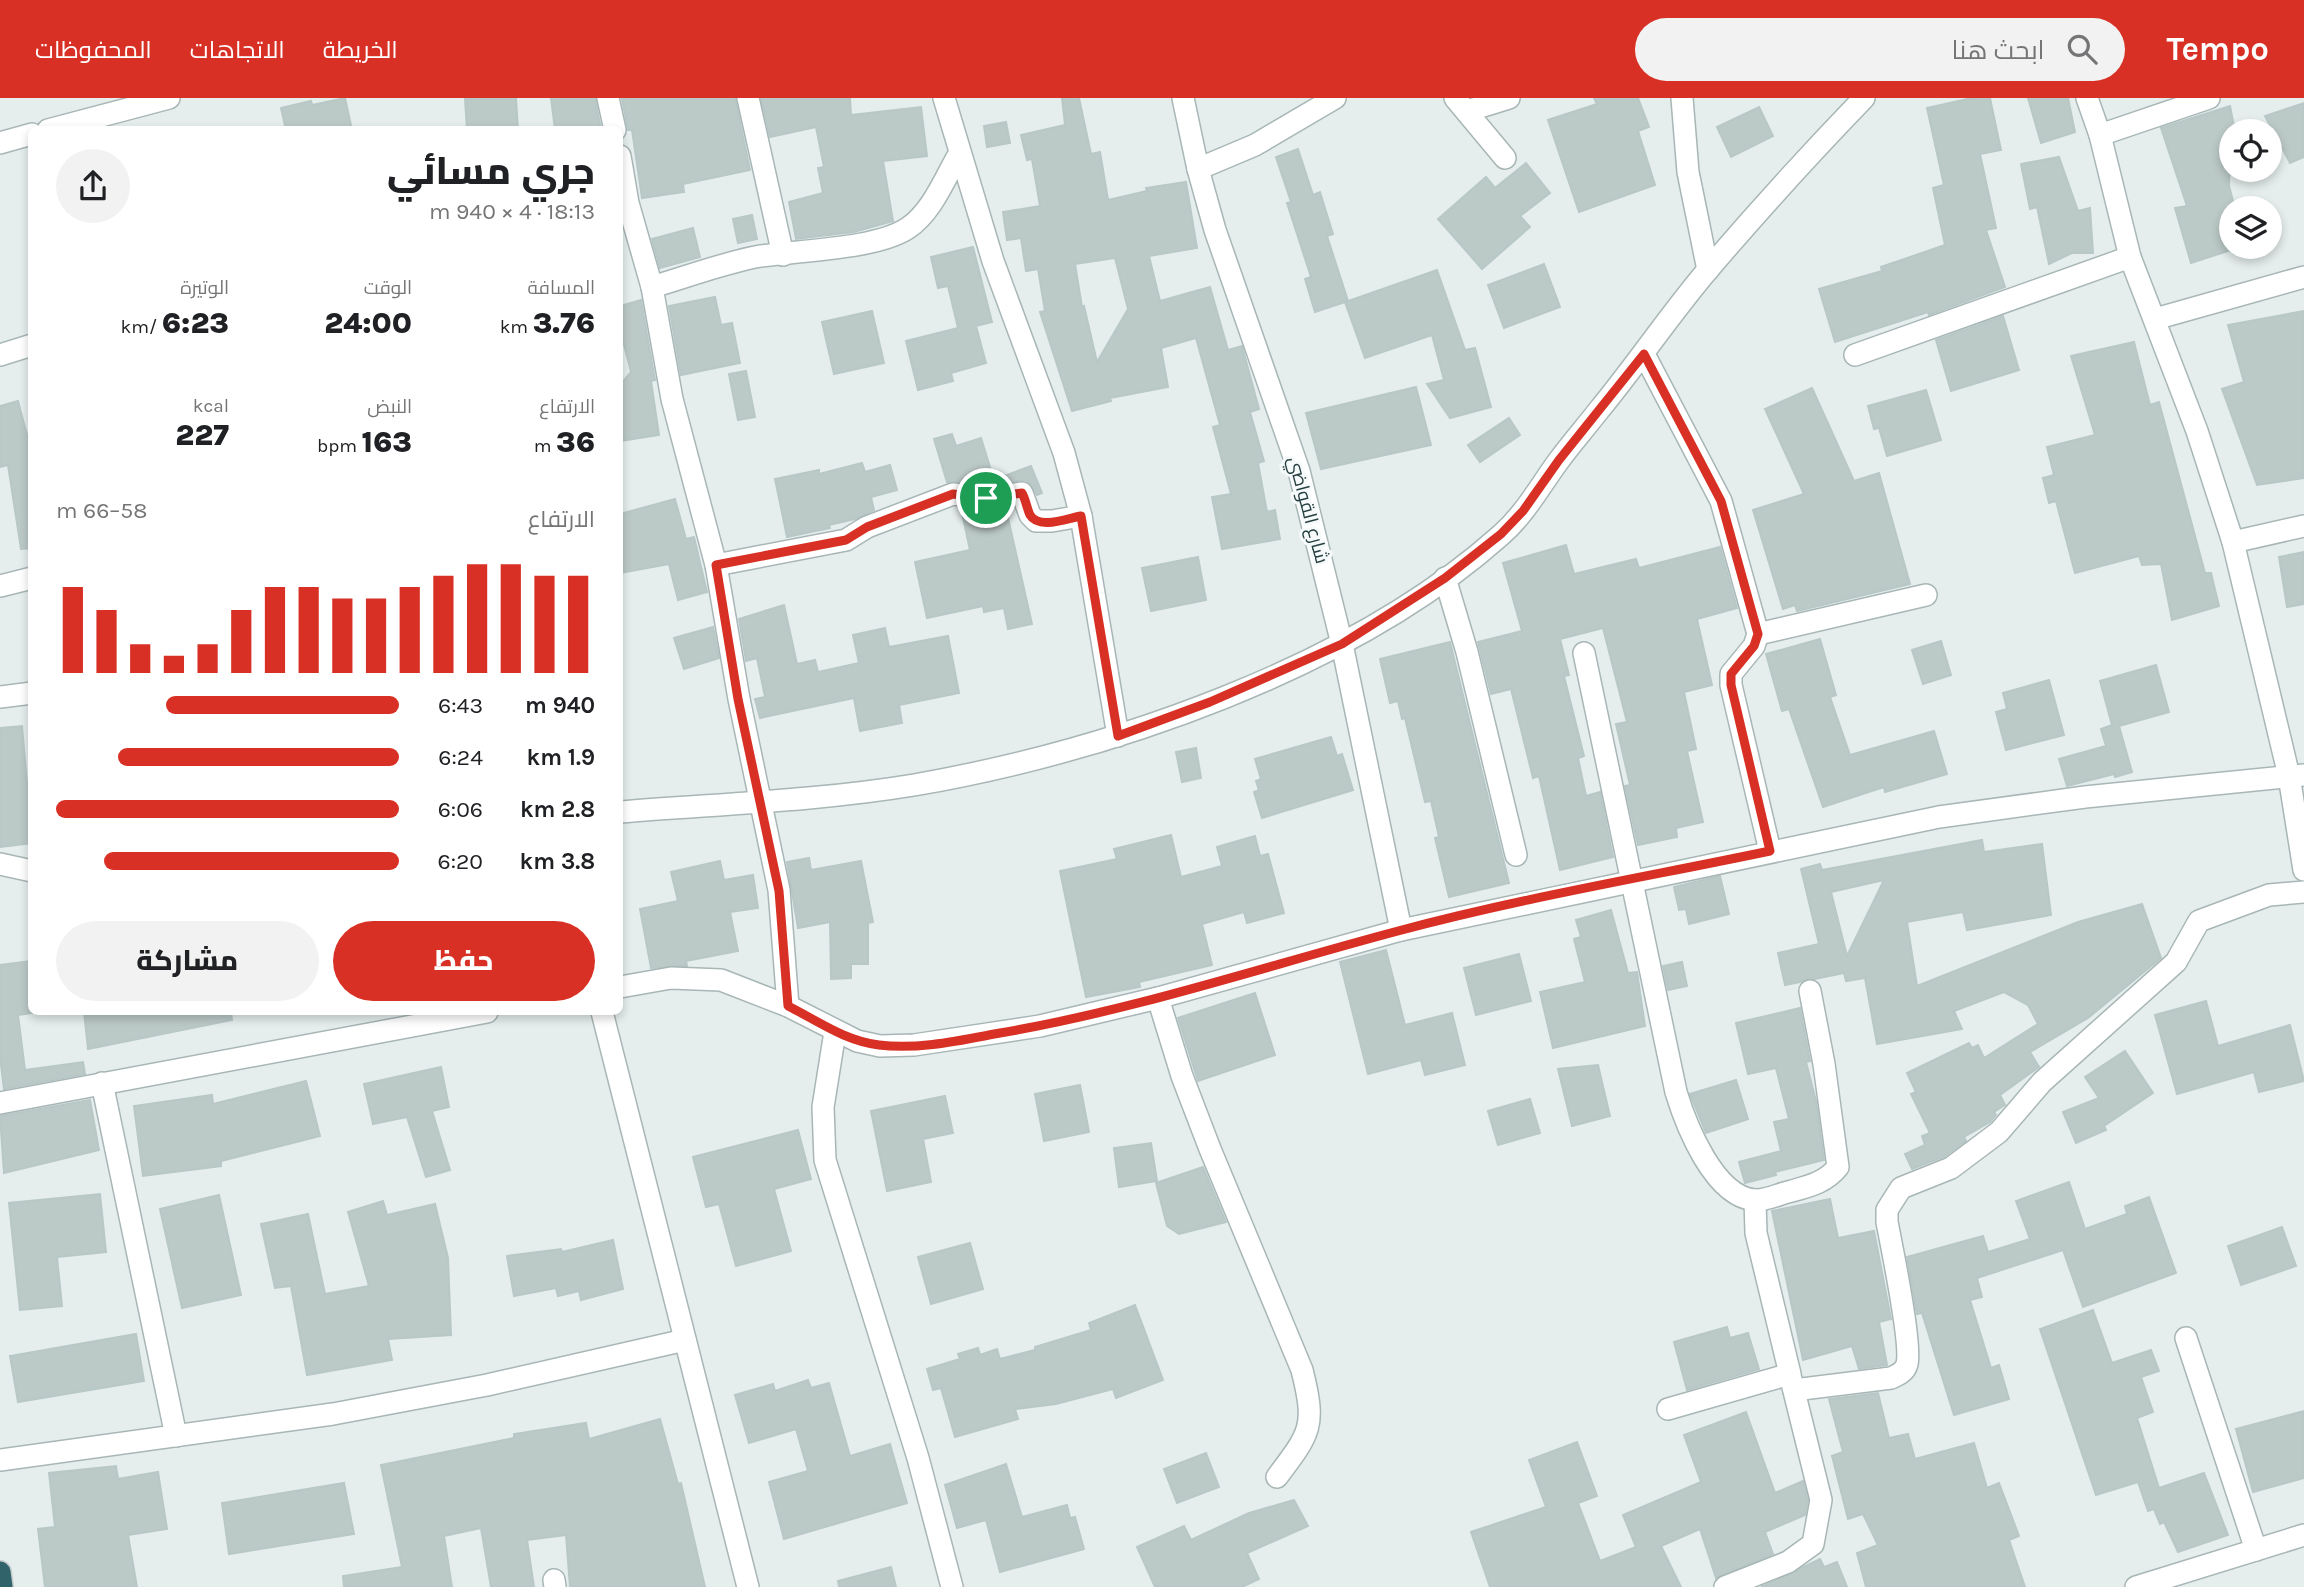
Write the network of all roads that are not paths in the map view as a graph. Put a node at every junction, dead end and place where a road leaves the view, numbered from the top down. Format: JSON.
{"nodes":[{"id":1,"x":169,"y":98,"type":"edge"},
{"id":2,"x":608,"y":98,"type":"edge"},
{"id":3,"x":748,"y":98,"type":"edge"},
{"id":4,"x":944,"y":98,"type":"edge"},
{"id":5,"x":1184,"y":98,"type":"edge"},
{"id":6,"x":1335,"y":98,"type":"edge"},
{"id":7,"x":1509,"y":98,"type":"edge"},
{"id":8,"x":1682,"y":98,"type":"edge"},
{"id":9,"x":1864,"y":98,"type":"edge"},
{"id":10,"x":2087,"y":98,"type":"edge"},
{"id":11,"x":2209,"y":98,"type":"edge"},
{"id":12,"x":1461,"y":104,"type":"edge"},
{"id":13,"x":63,"y":126,"type":"edge"},
{"id":14,"x":614,"y":126,"type":"edge"},
{"id":15,"x":28,"y":135,"type":"edge"},
{"id":16,"x":2100,"y":135,"type":"junction"},
{"id":17,"x":0,"y":144,"type":"edge"},
{"id":18,"x":959,"y":153,"type":"junction"},
{"id":19,"x":1505,"y":158,"type":"dead end"},
{"id":20,"x":1198,"y":169,"type":"junction"},
{"id":21,"x":624,"y":204,"type":"edge"},
{"id":22,"x":783,"y":255,"type":"junction"},
{"id":23,"x":2130,"y":257,"type":"junction"},
{"id":24,"x":1708,"y":270,"type":"junction"},
{"id":25,"x":2304,"y":277,"type":"edge"},
{"id":26,"x":652,"y":287,"type":"junction"},
{"id":27,"x":2155,"y":318,"type":"junction"},
{"id":28,"x":28,"y":346,"type":"edge"},
{"id":29,"x":1644,"y":354,"type":"junction"},
{"id":30,"x":0,"y":355,"type":"edge"},
{"id":31,"x":1855,"y":355,"type":"dead end"},
{"id":32,"x":1081,"y":516,"type":"junction"},
{"id":33,"x":2304,"y":526,"type":"edge"},
{"id":34,"x":2233,"y":542,"type":"junction"},
{"id":35,"x":716,"y":565,"type":"junction"},
{"id":36,"x":1445,"y":578,"type":"junction"},
{"id":37,"x":28,"y":579,"type":"edge"},
{"id":38,"x":0,"y":586,"type":"edge"},
{"id":39,"x":1926,"y":595,"type":"dead end"},
{"id":40,"x":1758,"y":634,"type":"junction"},
{"id":41,"x":1342,"y":644,"type":"junction"},
{"id":42,"x":1584,"y":653,"type":"dead end"},
{"id":43,"x":28,"y":694,"type":"edge"},
{"id":44,"x":0,"y":697,"type":"edge"},
{"id":45,"x":1118,"y":736,"type":"junction"},
{"id":46,"x":2297,"y":776,"type":"edge"},
{"id":47,"x":758,"y":800,"type":"junction"},
{"id":48,"x":623,"y":812,"type":"edge"},
{"id":49,"x":1770,"y":851,"type":"junction"},
{"id":50,"x":1516,"y":855,"type":"dead end"},
{"id":51,"x":0,"y":864,"type":"edge"},
{"id":52,"x":28,"y":870,"type":"edge"},
{"id":53,"x":2304,"y":870,"type":"edge"},
{"id":54,"x":1630,"y":881,"type":"junction"},
{"id":55,"x":2304,"y":892,"type":"edge"},
{"id":56,"x":1401,"y":930,"type":"junction"},
{"id":57,"x":623,"y":987,"type":"edge"},
{"id":58,"x":1810,"y":991,"type":"dead end"},
{"id":59,"x":1158,"y":998,"type":"junction"},
{"id":60,"x":788,"y":1006,"type":"junction"},
{"id":61,"x":471,"y":1015,"type":"edge"},
{"id":62,"x":603,"y":1015,"type":"edge"},
{"id":63,"x":835,"y":1032,"type":"junction"},
{"id":64,"x":102,"y":1083,"type":"junction"},
{"id":65,"x":0,"y":1103,"type":"edge"},
{"id":66,"x":1755,"y":1200,"type":"junction"},
{"id":67,"x":2186,"y":1338,"type":"dead end"},
{"id":68,"x":685,"y":1340,"type":"junction"},
{"id":69,"x":1792,"y":1382,"type":"junction"},
{"id":70,"x":1668,"y":1409,"type":"dead end"},
{"id":71,"x":176,"y":1436,"type":"junction"},
{"id":72,"x":0,"y":1460,"type":"edge"},
{"id":73,"x":1277,"y":1477,"type":"dead end"},
{"id":74,"x":2304,"y":1535,"type":"edge"},
{"id":75,"x":2256,"y":1550,"type":"junction"},
{"id":76,"x":0,"y":1572,"type":"edge"},
{"id":77,"x":2,"y":1587,"type":"edge"},
{"id":78,"x":748,"y":1587,"type":"edge"},
{"id":79,"x":953,"y":1587,"type":"edge"},
{"id":80,"x":1725,"y":1587,"type":"edge"},
{"id":81,"x":2136,"y":1587,"type":"edge"}],
"edges":[{"from":1,"to":13,"type":"street"},
{"from":2,"to":14,"type":"street"},
{"from":3,"to":22,"type":"street"},
{"from":4,"to":18,"type":"street"},
{"from":5,"to":20,"type":"street","name":"شارع القواضي"},
{"from":6,"to":20,"type":"street"},
{"from":7,"to":12,"type":"street"},
{"from":8,"to":24,"type":"street"},
{"from":9,"to":24,"type":"street"},
{"from":10,"to":16,"type":"street"},
{"from":11,"to":16,"type":"street"},
{"from":12,"to":19,"type":"street"},
{"from":15,"to":17,"type":"street"},
{"from":16,"to":23,"type":"street"},
{"from":18,"to":22,"type":"street"},
{"from":18,"to":32,"type":"street"},
{"from":20,"to":41,"type":"street","name":"شارع القواضي"},
{"from":21,"to":26,"type":"street"},
{"from":22,"to":26,"type":"street"},
{"from":23,"to":27,"type":"street"},
{"from":23,"to":31,"type":"street"},
{"from":24,"to":29,"type":"street"},
{"from":25,"to":27,"type":"street"},
{"from":26,"to":35,"type":"street"},
{"from":27,"to":34,"type":"street"},
{"from":28,"to":30,"type":"street"},
{"from":29,"to":36,"type":"street"},
{"from":29,"to":40,"type":"street"},
{"from":32,"to":35,"type":"street"},
{"from":32,"to":45,"type":"street"},
{"from":33,"to":34,"type":"street"},
{"from":34,"to":46,"type":"street"},
{"from":35,"to":47,"type":"street"},
{"from":36,"to":41,"type":"street"},
{"from":36,"to":50,"type":"street"},
{"from":37,"to":38,"type":"street"},
{"from":39,"to":40,"type":"street"},
{"from":40,"to":49,"type":"street"},
{"from":41,"to":45,"type":"street"},
{"from":41,"to":56,"type":"street","name":"شارع القواضي"},
{"from":42,"to":54,"type":"street"},
{"from":43,"to":44,"type":"street"},
{"from":45,"to":47,"type":"street"},
{"from":46,"to":49,"type":"street"},
{"from":46,"to":53,"type":"street"},
{"from":47,"to":48,"type":"street"},
{"from":47,"to":60,"type":"street"},
{"from":49,"to":54,"type":"street"},
{"from":51,"to":52,"type":"street"},
{"from":54,"to":56,"type":"street"},
{"from":54,"to":66,"type":"street"},
{"from":55,"to":69,"type":"street"},
{"from":56,"to":59,"type":"street"},
{"from":57,"to":60,"type":"street"},
{"from":58,"to":66,"type":"street"},
{"from":59,"to":63,"type":"street"},
{"from":59,"to":73,"type":"street"},
{"from":60,"to":63,"type":"street"},
{"from":61,"to":64,"type":"street"},
{"from":62,"to":68,"type":"street"},
{"from":63,"to":79,"type":"street"},
{"from":64,"to":65,"type":"street"},
{"from":64,"to":71,"type":"street"},
{"from":66,"to":69,"type":"street"},
{"from":67,"to":75,"type":"street"},
{"from":68,"to":71,"type":"street"},
{"from":68,"to":78,"type":"street"},
{"from":69,"to":70,"type":"street"},
{"from":69,"to":80,"type":"street"},
{"from":71,"to":72,"type":"street"},
{"from":74,"to":75,"type":"street"},
{"from":75,"to":81,"type":"street"},
{"from":76,"to":77,"type":"highway"}]}
